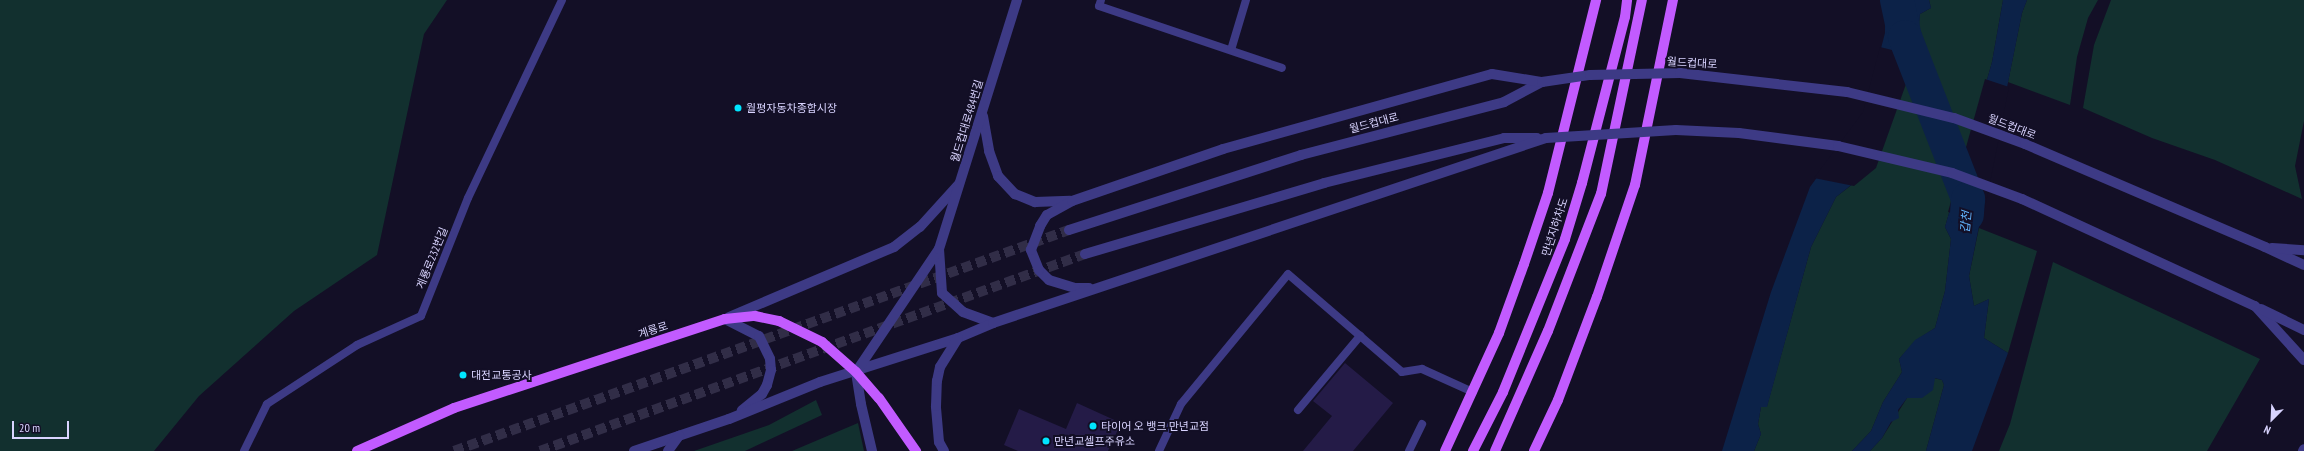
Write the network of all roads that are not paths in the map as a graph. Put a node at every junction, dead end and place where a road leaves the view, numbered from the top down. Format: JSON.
{"nodes":[{"id":1,"x":562,"y":0,"type":"edge"},
{"id":2,"x":1017,"y":0,"type":"edge"},
{"id":3,"x":1101,"y":0,"type":"edge"},
{"id":4,"x":1246,"y":0,"type":"edge"},
{"id":5,"x":1596,"y":0,"type":"edge"},
{"id":6,"x":1626,"y":0,"type":"edge"},
{"id":7,"x":1642,"y":0,"type":"edge"},
{"id":8,"x":1673,"y":0,"type":"edge"},
{"id":9,"x":1231,"y":50,"type":"junction"},
{"id":10,"x":1282,"y":68,"type":"dead end"},
{"id":11,"x":1542,"y":82,"type":"junction"},
{"id":12,"x":982,"y":112,"type":"junction"},
{"id":13,"x":1546,"y":138,"type":"junction"},
{"id":14,"x":961,"y":181,"type":"junction"},
{"id":15,"x":1072,"y":201,"type":"junction"},
{"id":16,"x":1069,"y":230,"type":"tunnel mouth"},
{"id":17,"x":2265,"y":247,"type":"junction"},
{"id":18,"x":939,"y":249,"type":"junction"},
{"id":19,"x":2304,"y":250,"type":"edge"},
{"id":20,"x":1085,"y":254,"type":"tunnel mouth"},
{"id":21,"x":2304,"y":265,"type":"edge"},
{"id":22,"x":1097,"y":288,"type":"junction"},
{"id":23,"x":2255,"y":306,"type":"junction"},
{"id":24,"x":725,"y":319,"type":"junction"},
{"id":25,"x":993,"y":323,"type":"junction"},
{"id":26,"x":2304,"y":330,"type":"edge"},
{"id":27,"x":1360,"y":336,"type":"junction"},
{"id":28,"x":958,"y":338,"type":"junction"},
{"id":29,"x":2304,"y":360,"type":"edge"},
{"id":30,"x":856,"y":372,"type":"junction"},
{"id":31,"x":1473,"y":392,"type":"junction"},
{"id":32,"x":1298,"y":410,"type":"dead end"},
{"id":33,"x":729,"y":419,"type":"junction"},
{"id":34,"x":1422,"y":424,"type":"dead end"},
{"id":35,"x":679,"y":436,"type":"junction"},
{"id":36,"x":244,"y":451,"type":"edge"},
{"id":37,"x":357,"y":451,"type":"edge"},
{"id":38,"x":634,"y":451,"type":"edge"},
{"id":39,"x":668,"y":451,"type":"edge"},
{"id":40,"x":872,"y":451,"type":"edge"},
{"id":41,"x":916,"y":451,"type":"edge"},
{"id":42,"x":944,"y":451,"type":"edge"},
{"id":43,"x":1159,"y":451,"type":"edge"},
{"id":44,"x":1409,"y":451,"type":"edge"},
{"id":45,"x":1445,"y":451,"type":"edge"},
{"id":46,"x":1473,"y":451,"type":"edge"},
{"id":47,"x":1495,"y":451,"type":"edge"},
{"id":48,"x":1534,"y":451,"type":"edge"}],
"edges":[{"from":1,"to":36,"type":"lane","name":"계룡로232번길"},
{"from":2,"to":12,"type":"street","name":"월드컵대로484번길"},
{"from":3,"to":9,"type":"lane"},
{"from":4,"to":9,"type":"lane"},
{"from":5,"to":31,"type":"main road"},
{"from":6,"to":46,"type":"main road","name":"만년지하차도"},
{"from":7,"to":47,"type":"main road"},
{"from":8,"to":48,"type":"main road"},
{"from":9,"to":10,"type":"lane"},
{"from":11,"to":15,"type":"street"},
{"from":11,"to":16,"type":"street","name":"월드컵대로"},
{"from":11,"to":17,"type":"street","name":"월드컵대로","bridge":true},
{"from":12,"to":14,"type":"street","name":"월드컵대로484번길"},
{"from":12,"to":15,"type":"street"},
{"from":13,"to":20,"type":"street"},
{"from":13,"to":22,"type":"street"},
{"from":13,"to":23,"type":"street","bridge":true},
{"from":14,"to":18,"type":"street","name":"월드컵대로484번길"},
{"from":14,"to":24,"type":"street"},
{"from":15,"to":22,"type":"street"},
{"from":17,"to":19,"type":"street"},
{"from":17,"to":21,"type":"street","name":"월드컵대로"},
{"from":18,"to":25,"type":"street"},
{"from":18,"to":30,"type":"street"},
{"from":22,"to":25,"type":"street"},
{"from":23,"to":26,"type":"street"},
{"from":23,"to":29,"type":"street"},
{"from":24,"to":30,"type":"main road","name":"계룡로"},
{"from":24,"to":33,"type":"street"},
{"from":24,"to":37,"type":"main road","name":"계룡로"},
{"from":25,"to":28,"type":"street"},
{"from":27,"to":31,"type":"lane"},
{"from":27,"to":32,"type":"lane"},
{"from":27,"to":43,"type":"lane"},
{"from":28,"to":30,"type":"street"},
{"from":28,"to":42,"type":"street"},
{"from":30,"to":33,"type":"street"},
{"from":30,"to":40,"type":"street"},
{"from":30,"to":41,"type":"main road","name":"계룡로"},
{"from":31,"to":45,"type":"main road"},
{"from":33,"to":35,"type":"street"},
{"from":34,"to":44,"type":"lane"},
{"from":35,"to":38,"type":"street"},
{"from":35,"to":39,"type":"street"}]}
